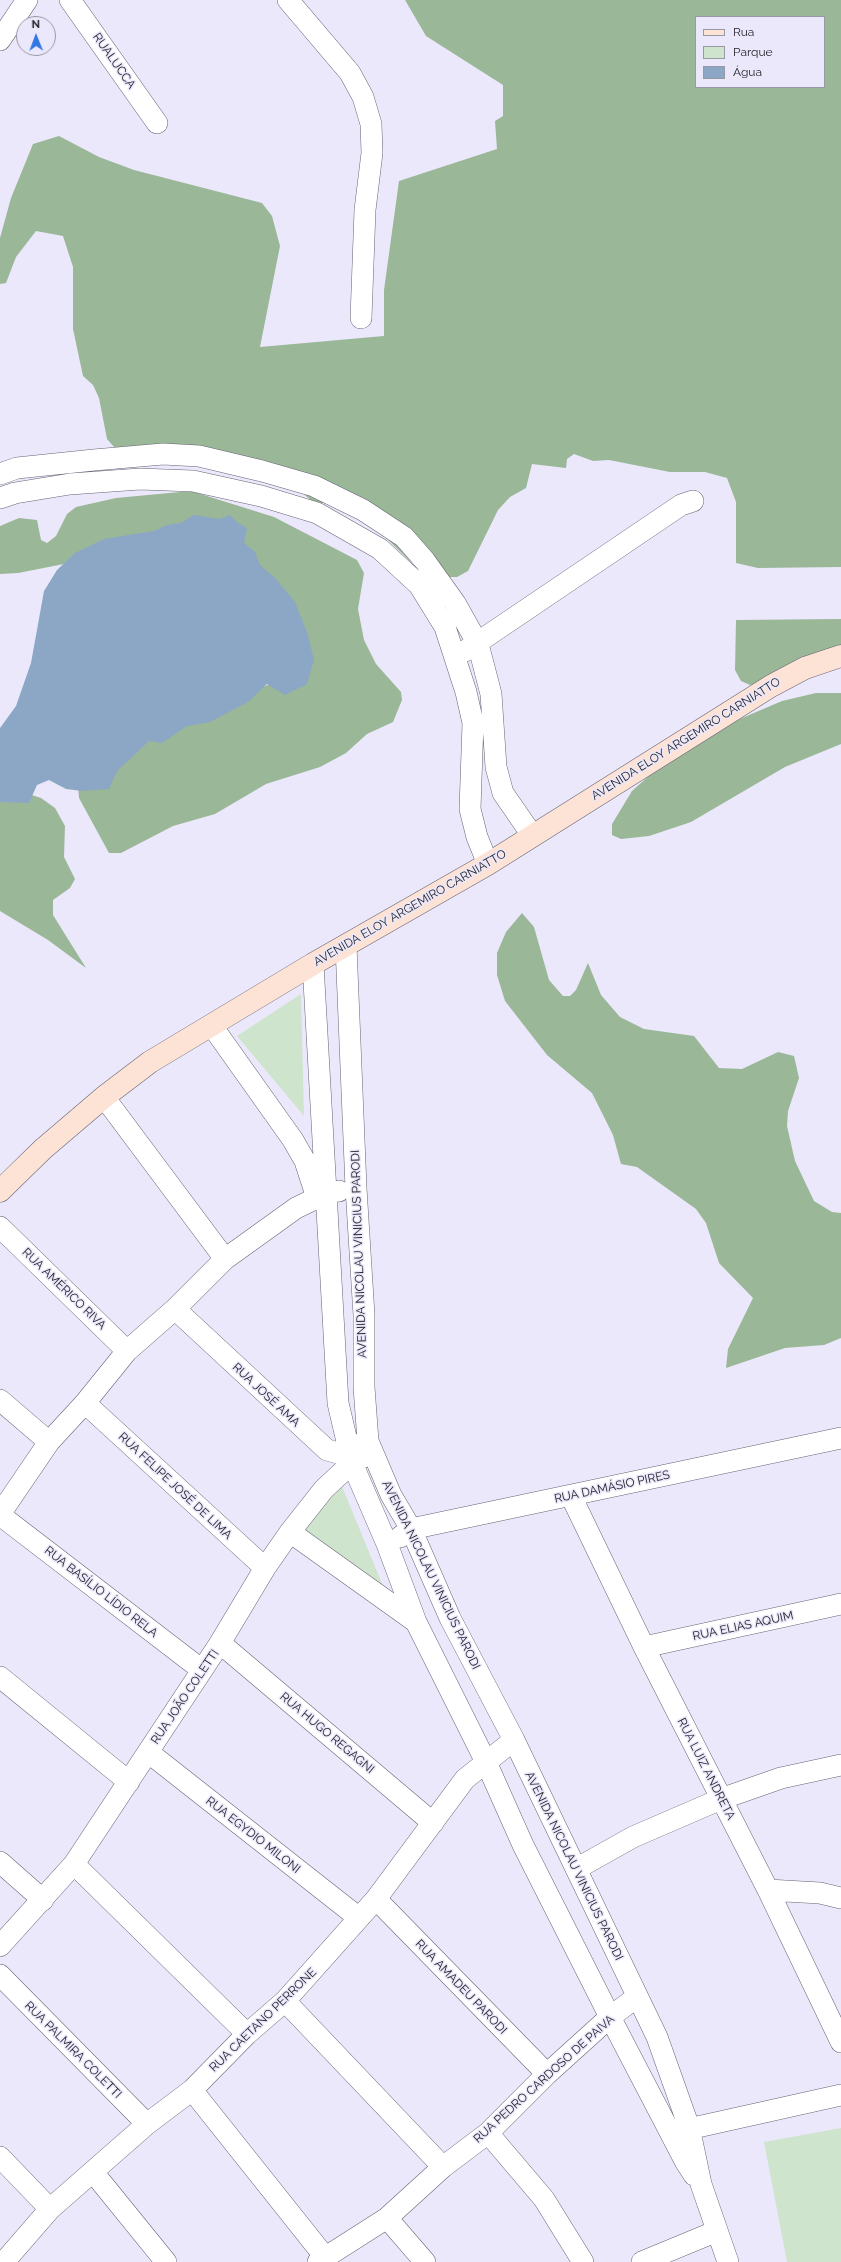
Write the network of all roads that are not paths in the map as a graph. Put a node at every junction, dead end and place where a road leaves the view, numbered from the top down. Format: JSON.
{"nodes":[{"id":1,"x":27,"y":0,"type":"edge"},
{"id":2,"x":70,"y":0,"type":"edge"},
{"id":3,"x":288,"y":0,"type":"edge"},
{"id":4,"x":0,"y":40,"type":"edge"},
{"id":5,"x":157,"y":123,"type":"dead end"},
{"id":6,"x":361,"y":318,"type":"dead end"},
{"id":7,"x":0,"y":474,"type":"edge"},
{"id":8,"x":0,"y":498,"type":"edge"},
{"id":9,"x":693,"y":501,"type":"dead end"},
{"id":10,"x":478,"y":644,"type":"junction"},
{"id":11,"x":841,"y":656,"type":"edge"},
{"id":12,"x":455,"y":657,"type":"junction"},
{"id":13,"x":532,"y":835,"type":"junction"},
{"id":14,"x":488,"y":864,"type":"junction"},
{"id":15,"x":346,"y":946,"type":"junction"},
{"id":16,"x":313,"y":964,"type":"junction"},
{"id":17,"x":212,"y":1026,"type":"junction"},
{"id":18,"x":104,"y":1097,"type":"junction"},
{"id":19,"x":356,"y":1188,"type":"junction"},
{"id":20,"x":0,"y":1191,"type":"edge"},
{"id":21,"x":322,"y":1196,"type":"junction"},
{"id":22,"x":0,"y":1227,"type":"edge"},
{"id":23,"x":225,"y":1259,"type":"junction"},
{"id":24,"x":175,"y":1309,"type":"junction"},
{"id":25,"x":127,"y":1350,"type":"junction"},
{"id":26,"x":0,"y":1400,"type":"edge"},
{"id":27,"x":85,"y":1403,"type":"junction"},
{"id":28,"x":841,"y":1438,"type":"edge"},
{"id":29,"x":49,"y":1442,"type":"junction"},
{"id":30,"x":370,"y":1446,"type":"junction"},
{"id":31,"x":350,"y":1456,"type":"junction"},
{"id":32,"x":571,"y":1496,"type":"junction"},
{"id":33,"x":0,"y":1514,"type":"edge"},
{"id":34,"x":412,"y":1530,"type":"junction"},
{"id":35,"x":290,"y":1532,"type":"junction"},
{"id":36,"x":387,"y":1544,"type":"junction"},
{"id":37,"x":265,"y":1568,"type":"junction"},
{"id":38,"x":841,"y":1604,"type":"edge"},
{"id":39,"x":416,"y":1622,"type":"junction"},
{"id":40,"x":220,"y":1643,"type":"junction"},
{"id":41,"x":644,"y":1648,"type":"junction"},
{"id":42,"x":202,"y":1670,"type":"junction"},
{"id":43,"x":0,"y":1677,"type":"edge"},
{"id":44,"x":514,"y":1740,"type":"junction"},
{"id":45,"x":148,"y":1752,"type":"junction"},
{"id":46,"x":486,"y":1762,"type":"junction"},
{"id":47,"x":841,"y":1765,"type":"edge"},
{"id":48,"x":129,"y":1782,"type":"junction"},
{"id":49,"x":721,"y":1798,"type":"junction"},
{"id":50,"x":434,"y":1823,"type":"junction"},
{"id":51,"x":0,"y":1862,"type":"edge"},
{"id":52,"x":74,"y":1864,"type":"junction"},
{"id":53,"x":576,"y":1869,"type":"junction"},
{"id":54,"x":768,"y":1890,"type":"junction"},
{"id":55,"x":841,"y":1898,"type":"edge"},
{"id":56,"x":376,"y":1899,"type":"junction"},
{"id":57,"x":43,"y":1900,"type":"junction"},
{"id":58,"x":359,"y":1918,"type":"junction"},
{"id":59,"x":0,"y":1946,"type":"edge"},
{"id":60,"x":0,"y":1975,"type":"edge"},
{"id":61,"x":637,"y":1997,"type":"junction"},
{"id":62,"x":285,"y":2001,"type":"junction"},
{"id":63,"x":610,"y":2017,"type":"junction"},
{"id":64,"x":247,"y":2034,"type":"junction"},
{"id":65,"x":841,"y":2042,"type":"edge"},
{"id":66,"x":547,"y":2074,"type":"junction"},
{"id":67,"x":192,"y":2090,"type":"junction"},
{"id":68,"x":841,"y":2095,"type":"edge"},
{"id":69,"x":147,"y":2124,"type":"junction"},
{"id":70,"x":680,"y":2130,"type":"junction"},
{"id":71,"x":488,"y":2133,"type":"junction"},
{"id":72,"x":0,"y":2157,"type":"edge"},
{"id":73,"x":443,"y":2167,"type":"junction"},
{"id":74,"x":93,"y":2172,"type":"junction"},
{"id":75,"x":50,"y":2209,"type":"junction"},
{"id":76,"x":387,"y":2218,"type":"junction"},
{"id":77,"x":717,"y":2232,"type":"junction"},
{"id":78,"x":321,"y":2259,"type":"edge"},
{"id":79,"x":4,"y":2262,"type":"edge"},
{"id":80,"x":166,"y":2262,"type":"edge"},
{"id":81,"x":425,"y":2262,"type":"edge"},
{"id":82,"x":583,"y":2262,"type":"edge"},
{"id":83,"x":642,"y":2262,"type":"edge"},
{"id":84,"x":728,"y":2262,"type":"edge"}],
"edges":[{"from":1,"to":4,"type":"street"},
{"from":2,"to":5,"type":"street","name":"RUALUCCA"},
{"from":3,"to":6,"type":"street"},
{"from":7,"to":10,"type":"street"},
{"from":8,"to":12,"type":"street"},
{"from":9,"to":10,"type":"street"},
{"from":10,"to":12,"type":"street"},
{"from":10,"to":13,"type":"street"},
{"from":11,"to":13,"type":"street","name":"AVENIDA ELOY ARGEMIRO CARNIATTO"},
{"from":12,"to":14,"type":"street"},
{"from":13,"to":14,"type":"street","name":"AVENIDA ELOY ARGEMIRO CARNIATTO"},
{"from":14,"to":15,"type":"street","name":"AVENIDA ELOY ARGEMIRO CARNIATTO"},
{"from":15,"to":16,"type":"street","name":"AVENIDA ELOY ARGEMIRO CARNIATTO"},
{"from":15,"to":19,"type":"street","name":"AVENIDA NICOLAU VINICIUS PARODI"},
{"from":16,"to":17,"type":"street","name":"AVENIDA ELOY ARGEMIRO CARNIATTO"},
{"from":16,"to":21,"type":"street","name":"AVENIDA NICOLAU VINICIUS PARODI"},
{"from":17,"to":18,"type":"street","name":"AVENIDA ELOY ARGEMIRO CARNIATTO"},
{"from":17,"to":21,"type":"street"},
{"from":18,"to":20,"type":"street","name":"AVENIDA ELOY ARGEMIRO CARNIATTO"},
{"from":18,"to":23,"type":"street"},
{"from":19,"to":21,"type":"street"},
{"from":19,"to":30,"type":"street","name":"AVENIDA NICOLAU VINICIUS PARODI"},
{"from":21,"to":23,"type":"street"},
{"from":21,"to":31,"type":"street","name":"AVENIDA NICOLAU VINICIUS PARODI"},
{"from":22,"to":25,"type":"street","name":"RUA AMÉRICO RIVA"},
{"from":23,"to":24,"type":"street"},
{"from":24,"to":25,"type":"street"},
{"from":24,"to":31,"type":"street","name":"RUA JOSÉ AMA"},
{"from":25,"to":27,"type":"street"},
{"from":26,"to":29,"type":"street"},
{"from":27,"to":29,"type":"street"},
{"from":27,"to":37,"type":"street","name":"RUA FELIPE JOSÉ DE LIMA"},
{"from":28,"to":32,"type":"street","name":"RUA DAMÁSIO PIRES"},
{"from":29,"to":33,"type":"street"},
{"from":30,"to":31,"type":"street","name":"RUA JOÃO COLETTI"},
{"from":30,"to":34,"type":"street","name":"AVENIDA NICOLAU VINICIUS PARODI"},
{"from":31,"to":35,"type":"street","name":"RUA JOÃO COLETTI"},
{"from":31,"to":36,"type":"street","name":"AVENIDA NICOLAU VINICIUS PARODI"},
{"from":32,"to":34,"type":"street","name":"RUA DAMÁSIO PIRES"},
{"from":32,"to":41,"type":"street","name":"RUA LUIZ ANDRETA"},
{"from":33,"to":42,"type":"street","name":"RUA BASÍLIO LÍDIO RELA"},
{"from":34,"to":36,"type":"street","name":"RUA DAMÁSIO PIRES"},
{"from":34,"to":44,"type":"street","name":"AVENIDA NICOLAU VINICIUS PARODI"},
{"from":35,"to":37,"type":"street","name":"RUA JOÃO COLETTI"},
{"from":35,"to":39,"type":"street"},
{"from":36,"to":39,"type":"street","name":"AVENIDA NICOLAU VINICIUS PARODI"},
{"from":37,"to":40,"type":"street","name":"RUA JOÃO COLETTI"},
{"from":38,"to":41,"type":"street","name":"RUA ELIAS AQUIM"},
{"from":39,"to":46,"type":"street","name":"AVENIDA NICOLAU VINICIUS PARODI"},
{"from":40,"to":42,"type":"street","name":"RUA JOÃO COLETTI"},
{"from":40,"to":50,"type":"street","name":"RUA HUGO REGAGNI"},
{"from":41,"to":49,"type":"street","name":"RUA LUIZ ANDRETA"},
{"from":42,"to":45,"type":"street","name":"RUA JOÃO COLETTI"},
{"from":43,"to":48,"type":"street"},
{"from":44,"to":46,"type":"street","name":"RUA CAETANO PERRONE"},
{"from":44,"to":53,"type":"street","name":"AVENIDA NICOLAU VINICIUS PARODI"},
{"from":45,"to":48,"type":"street","name":"RUA JOÃO COLETTI"},
{"from":45,"to":58,"type":"street","name":"RUA EGYDIO MILONI"},
{"from":46,"to":50,"type":"street","name":"RUA CAETANO PERRONE"},
{"from":46,"to":63,"type":"street","name":"AVENIDA NICOLAU VINICIUS PARODI"},
{"from":47,"to":49,"type":"street"},
{"from":48,"to":52,"type":"street","name":"RUA JOÃO COLETTI"},
{"from":49,"to":53,"type":"street"},
{"from":49,"to":54,"type":"street","name":"RUA LUIZ ANDRETA"},
{"from":50,"to":56,"type":"street","name":"RUA CAETANO PERRONE"},
{"from":51,"to":57,"type":"street"},
{"from":52,"to":57,"type":"street","name":"RUA JOÃO COLETTI"},
{"from":52,"to":64,"type":"street"},
{"from":53,"to":61,"type":"street","name":"AVENIDA NICOLAU VINICIUS PARODI"},
{"from":54,"to":55,"type":"street"},
{"from":54,"to":65,"type":"street","name":"RUA LUIZ ANDRETA"},
{"from":56,"to":58,"type":"street","name":"RUA CAETANO PERRONE"},
{"from":56,"to":66,"type":"street","name":"RUA AMADEU PARODI"},
{"from":57,"to":59,"type":"street","name":"RUA JOÃO COLETTI"},
{"from":58,"to":62,"type":"street","name":"RUA CAETANO PERRONE"},
{"from":60,"to":69,"type":"street","name":"RUA PALMIRA COLETTI"},
{"from":61,"to":63,"type":"street","name":"RUA PEDRO CARDOSO DE PAIVA"},
{"from":61,"to":70,"type":"street","name":"AVENIDA NICOLAU VINICIUS PARODI"},
{"from":62,"to":64,"type":"street","name":"RUA CAETANO PERRONE"},
{"from":62,"to":73,"type":"street"},
{"from":63,"to":66,"type":"street","name":"RUA PEDRO CARDOSO DE PAIVA"},
{"from":63,"to":70,"type":"street","name":"AVENIDA NICOLAU VINICIUS PARODI"},
{"from":64,"to":67,"type":"street","name":"RUA CAETANO PERRONE"},
{"from":66,"to":71,"type":"street","name":"RUA PEDRO CARDOSO DE PAIVA"},
{"from":67,"to":69,"type":"street","name":"RUA CAETANO PERRONE"},
{"from":67,"to":78,"type":"street"},
{"from":68,"to":70,"type":"street"},
{"from":69,"to":74,"type":"street","name":"RUA CAETANO PERRONE"},
{"from":70,"to":77,"type":"street","name":"AVENIDA NICOLAU VINICIUS PARODI"},
{"from":71,"to":73,"type":"street","name":"RUA PEDRO CARDOSO DE PAIVA"},
{"from":71,"to":82,"type":"street"},
{"from":72,"to":75,"type":"street"},
{"from":73,"to":76,"type":"street","name":"RUA PEDRO CARDOSO DE PAIVA"},
{"from":74,"to":75,"type":"street","name":"RUA CAETANO PERRONE"},
{"from":74,"to":80,"type":"street"},
{"from":75,"to":79,"type":"street","name":"RUA CAETANO PERRONE"},
{"from":76,"to":78,"type":"street","name":"RUA PEDRO CARDOSO DE PAIVA"},
{"from":76,"to":81,"type":"street"},
{"from":77,"to":83,"type":"street"},
{"from":77,"to":84,"type":"street","name":"AVENIDA NICOLAU VINICIUS PARODI"}]}
